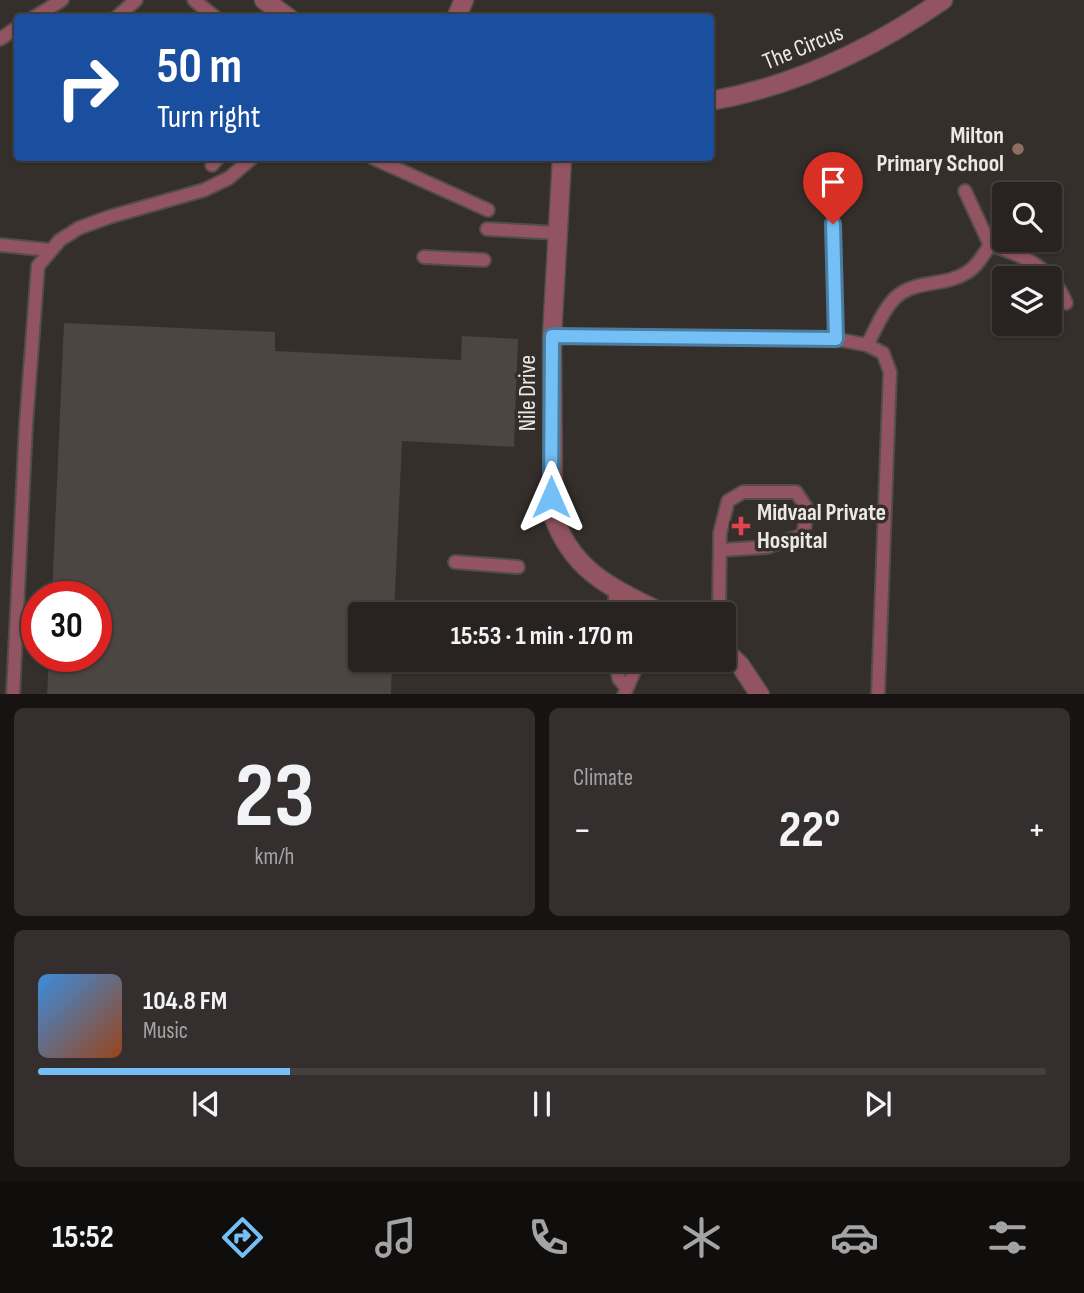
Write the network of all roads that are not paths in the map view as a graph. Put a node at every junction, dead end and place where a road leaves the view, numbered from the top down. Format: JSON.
{"nodes":[{"id":1,"x":62,"y":0,"type":"edge"},
{"id":2,"x":135,"y":0,"type":"edge"},
{"id":3,"x":194,"y":0,"type":"edge"},
{"id":4,"x":264,"y":0,"type":"edge"},
{"id":5,"x":943,"y":0,"type":"edge"},
{"id":6,"x":39,"y":14,"type":"edge"},
{"id":7,"x":121,"y":14,"type":"edge"},
{"id":8,"x":211,"y":14,"type":"edge"},
{"id":9,"x":283,"y":14,"type":"edge"},
{"id":10,"x":714,"y":100,"type":"edge"},
{"id":11,"x":249,"y":161,"type":"edge"},
{"id":12,"x":380,"y":161,"type":"edge"},
{"id":13,"x":562,"y":161,"type":"edge"},
{"id":14,"x":965,"y":191,"type":"dead end"},
{"id":15,"x":488,"y":210,"type":"dead end"},
{"id":16,"x":833,"y":224,"type":"dead end"},
{"id":17,"x":487,"y":229,"type":"dead end"},
{"id":18,"x":558,"y":233,"type":"junction"},
{"id":19,"x":0,"y":245,"type":"edge"},
{"id":20,"x":990,"y":245,"type":"junction"},
{"id":21,"x":49,"y":250,"type":"junction"},
{"id":22,"x":425,"y":257,"type":"dead end"},
{"id":23,"x":484,"y":260,"type":"dead end"},
{"id":24,"x":1066,"y":303,"type":"dead end"},
{"id":25,"x":552,"y":336,"type":"junction"},
{"id":26,"x":836,"y":339,"type":"junction"},
{"id":27,"x":867,"y":345,"type":"junction"},
{"id":28,"x":721,"y":550,"type":"junction"},
{"id":29,"x":455,"y":562,"type":"dead end"},
{"id":30,"x":517,"y":567,"type":"dead end"},
{"id":31,"x":616,"y":588,"type":"junction"},
{"id":32,"x":615,"y":602,"type":"edge"},
{"id":33,"x":641,"y":602,"type":"edge"},
{"id":34,"x":719,"y":602,"type":"edge"},
{"id":35,"x":736,"y":661,"type":"edge"},
{"id":36,"x":618,"y":672,"type":"edge"},
{"id":37,"x":634,"y":672,"type":"edge"},
{"id":38,"x":625,"y":691,"type":"edge"},
{"id":39,"x":13,"y":694,"type":"edge"},
{"id":40,"x":759,"y":694,"type":"edge"},
{"id":41,"x":878,"y":694,"type":"edge"}],
"edges":[{"from":1,"to":6,"type":"lane"},
{"from":2,"to":7,"type":"lane"},
{"from":3,"to":8,"type":"lane"},
{"from":4,"to":9,"type":"street"},
{"from":5,"to":10,"type":"street","name":"The Circus"},
{"from":11,"to":21,"type":"lane"},
{"from":12,"to":15,"type":"lane"},
{"from":13,"to":18,"type":"street","name":"Nile Drive"},
{"from":14,"to":20,"type":"lane"},
{"from":16,"to":26,"type":"lane"},
{"from":17,"to":18,"type":"lane"},
{"from":18,"to":25,"type":"street","name":"Nile Drive"},
{"from":19,"to":21,"type":"lane"},
{"from":20,"to":24,"type":"lane"},
{"from":20,"to":27,"type":"lane"},
{"from":21,"to":39,"type":"lane"},
{"from":22,"to":23,"type":"lane"},
{"from":25,"to":26,"type":"lane"},
{"from":25,"to":31,"type":"street","name":"Nile Drive"},
{"from":26,"to":27,"type":"lane"},
{"from":27,"to":41,"type":"lane"},
{"from":28,"to":28,"type":"lane"},
{"from":28,"to":34,"type":"lane"},
{"from":29,"to":30,"type":"lane"},
{"from":31,"to":32,"type":"lane"},
{"from":31,"to":33,"type":"street","name":"Nile Drive"},
{"from":35,"to":40,"type":"street"},
{"from":36,"to":38,"type":"lane"},
{"from":37,"to":38,"type":"lane"}]}
